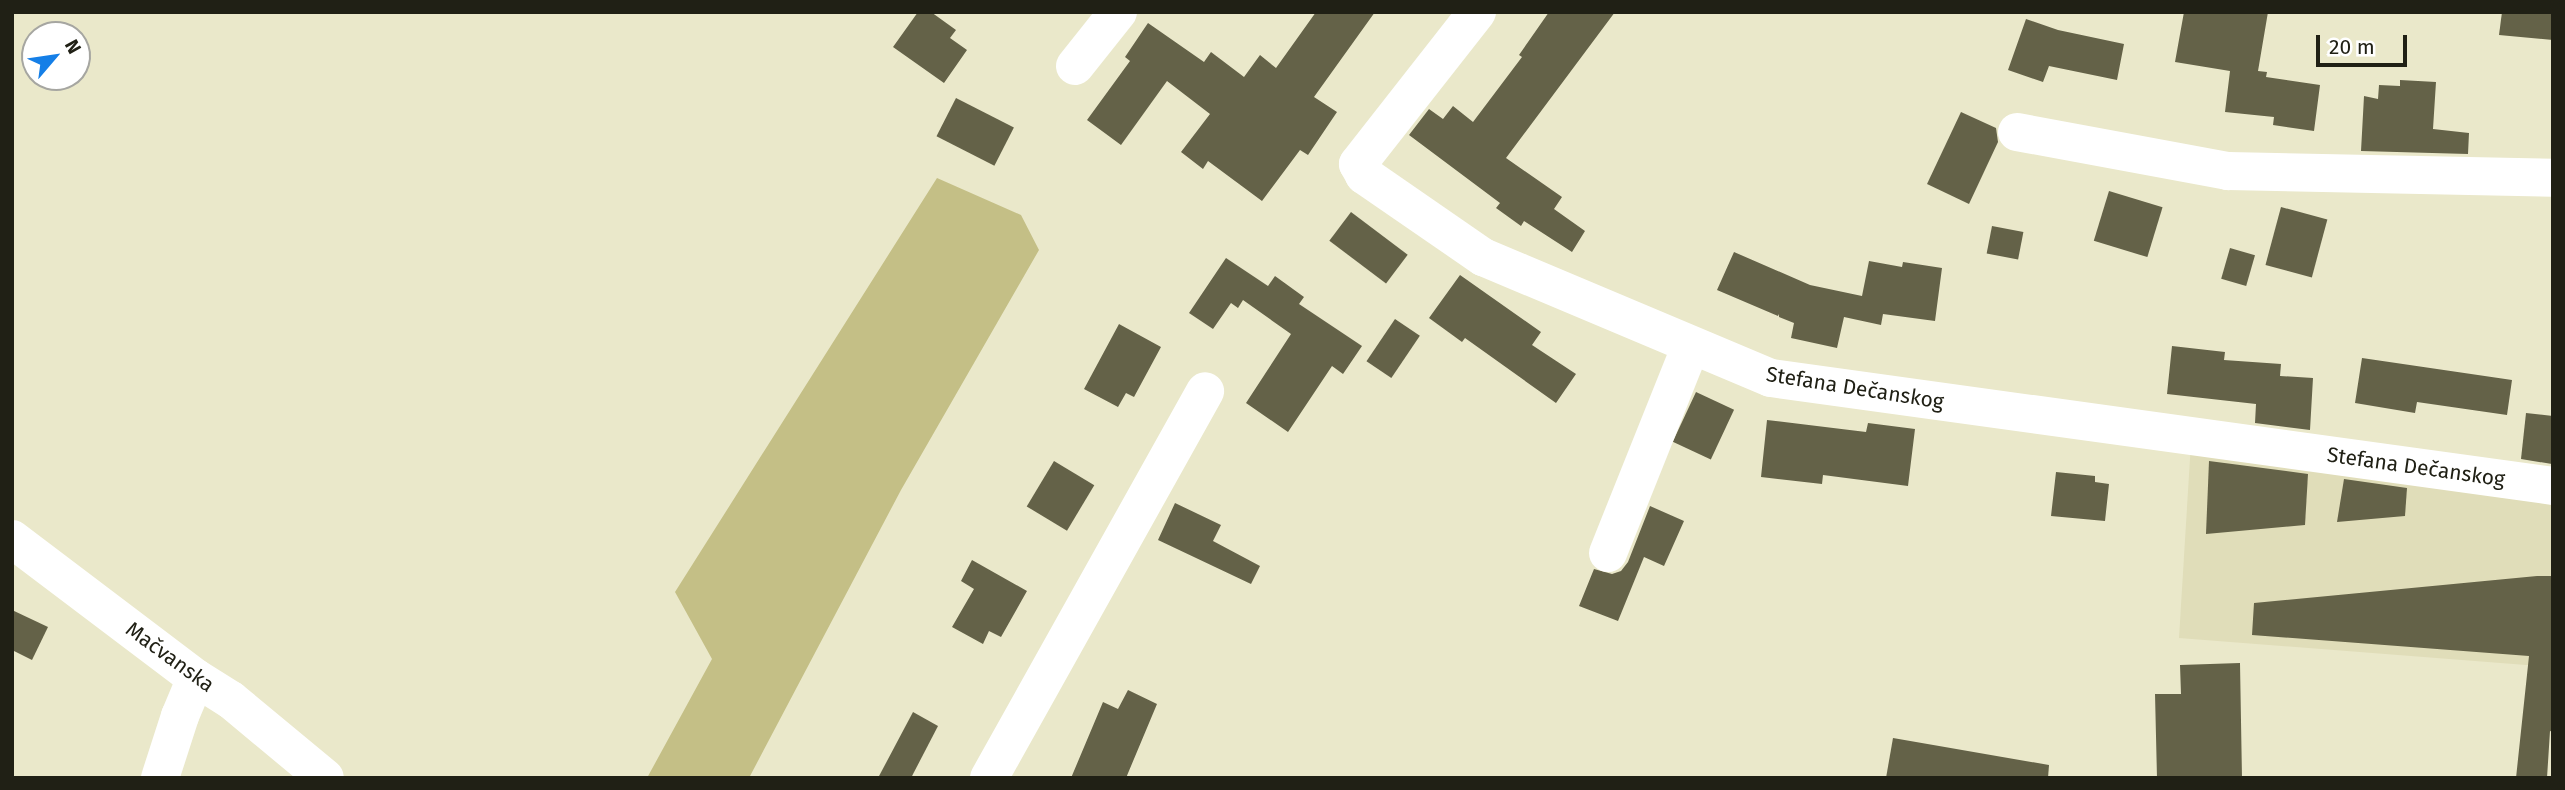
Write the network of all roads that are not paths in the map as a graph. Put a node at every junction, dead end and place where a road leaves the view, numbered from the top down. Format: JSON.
{"nodes":[{"id":1,"x":1118,"y":12,"type":"edge"},
{"id":2,"x":1477,"y":12,"type":"edge"},
{"id":3,"x":1075,"y":66,"type":"dead end"},
{"id":4,"x":2017,"y":132,"type":"dead end"},
{"id":5,"x":2553,"y":178,"type":"edge"},
{"id":6,"x":1691,"y":346,"type":"junction"},
{"id":7,"x":1205,"y":391,"type":"dead end"},
{"id":8,"x":2553,"y":486,"type":"edge"},
{"id":9,"x":12,"y":539,"type":"edge"},
{"id":10,"x":1608,"y":553,"type":"dead end"},
{"id":11,"x":196,"y":678,"type":"junction"},
{"id":12,"x":160,"y":778,"type":"edge"},
{"id":13,"x":325,"y":778,"type":"edge"},
{"id":14,"x":989,"y":778,"type":"edge"}],
"edges":[{"from":1,"to":3,"type":"street"},
{"from":2,"to":6,"type":"street","name":"Stefana Dečanskog"},
{"from":4,"to":5,"type":"street"},
{"from":6,"to":8,"type":"street","name":"Stefana Dečanskog"},
{"from":6,"to":10,"type":"street"},
{"from":7,"to":14,"type":"street"},
{"from":9,"to":11,"type":"street","name":"Mačvanska"},
{"from":11,"to":12,"type":"street"},
{"from":11,"to":13,"type":"street","name":"Mačvanska"}]}
